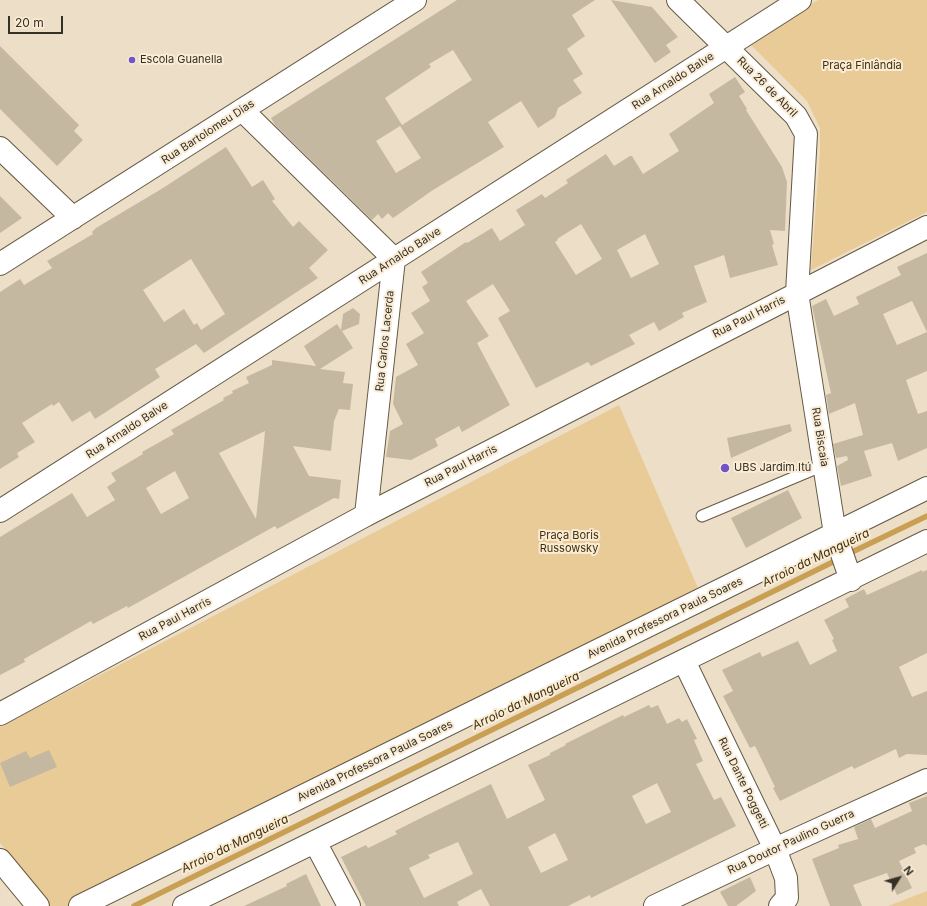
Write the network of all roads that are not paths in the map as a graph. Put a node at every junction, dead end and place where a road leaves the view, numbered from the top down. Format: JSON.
{"nodes":[{"id":1,"x":415,"y":0,"type":"edge"},
{"id":2,"x":678,"y":0,"type":"edge"},
{"id":3,"x":800,"y":0,"type":"edge"},
{"id":4,"x":727,"y":46,"type":"junction"},
{"id":5,"x":242,"y":110,"type":"junction"},
{"id":6,"x":0,"y":148,"type":"edge"},
{"id":7,"x":73,"y":218,"type":"junction"},
{"id":8,"x":927,"y":227,"type":"edge"},
{"id":9,"x":394,"y":259,"type":"junction"},
{"id":10,"x":0,"y":264,"type":"edge"},
{"id":11,"x":796,"y":293,"type":"junction"},
{"id":12,"x":824,"y":465,"type":"junction"},
{"id":13,"x":927,"y":488,"type":"edge"},
{"id":14,"x":0,"y":511,"type":"edge"},
{"id":15,"x":366,"y":515,"type":"junction"},
{"id":16,"x":702,"y":516,"type":"dead end"},
{"id":17,"x":927,"y":541,"type":"edge"},
{"id":18,"x":843,"y":557,"type":"junction"},
{"id":19,"x":684,"y":662,"type":"junction"},
{"id":20,"x":0,"y":714,"type":"edge"},
{"id":21,"x":927,"y":780,"type":"edge"},
{"id":22,"x":315,"y":842,"type":"junction"},
{"id":23,"x":775,"y":849,"type":"junction"},
{"id":24,"x":0,"y":860,"type":"edge"},
{"id":25,"x":38,"y":906,"type":"edge"},
{"id":26,"x":80,"y":906,"type":"edge"},
{"id":27,"x":184,"y":906,"type":"edge"},
{"id":28,"x":349,"y":906,"type":"edge"},
{"id":29,"x":655,"y":906,"type":"edge"},
{"id":30,"x":780,"y":906,"type":"edge"}],
"edges":[{"from":1,"to":5,"type":"street","name":"Rua Bartolomeu Dias"},
{"from":2,"to":4,"type":"street","name":"Rua 26 de Abril"},
{"from":3,"to":4,"type":"street","name":"Rua Arnaldo Balve"},
{"from":4,"to":9,"type":"street","name":"Rua Arnaldo Balve"},
{"from":4,"to":11,"type":"street","name":"Rua 26 de Abril"},
{"from":5,"to":7,"type":"street","name":"Rua Bartolomeu Dias"},
{"from":5,"to":9,"type":"street"},
{"from":6,"to":7,"type":"street"},
{"from":7,"to":10,"type":"street","name":"Rua Bartolomeu Dias"},
{"from":8,"to":11,"type":"street","name":"Rua Paul Harris"},
{"from":9,"to":14,"type":"street","name":"Rua Arnaldo Balve"},
{"from":9,"to":15,"type":"street","name":"Rua Carlos Lacerda"},
{"from":11,"to":12,"type":"street","name":"Rua Biscaia"},
{"from":11,"to":15,"type":"street","name":"Rua Paul Harris"},
{"from":12,"to":16,"type":"lane"},
{"from":12,"to":18,"type":"street","name":"Rua Biscaia"},
{"from":13,"to":18,"type":"street","name":"Avenida Professora Paula Soares"},
{"from":15,"to":20,"type":"street","name":"Rua Paul Harris"},
{"from":17,"to":18,"type":"street","name":"Avenida Professora Paula Soares"},
{"from":18,"to":19,"type":"street","name":"Avenida Professora Paula Soares"},
{"from":18,"to":26,"type":"street","name":"Avenida Professora Paula Soares"},
{"from":19,"to":22,"type":"street","name":"Avenida Professora Paula Soares"},
{"from":19,"to":23,"type":"street","name":"Rua Dante Poggetti"},
{"from":21,"to":23,"type":"street","name":"Rua Doutor Paulino Guerra"},
{"from":22,"to":27,"type":"street","name":"Avenida Professora Paula Soares"},
{"from":22,"to":28,"type":"street"},
{"from":23,"to":29,"type":"street","name":"Rua Doutor Paulino Guerra"},
{"from":23,"to":30,"type":"street","name":"Rua Dante Poggetti"},
{"from":24,"to":25,"type":"street"}]}
